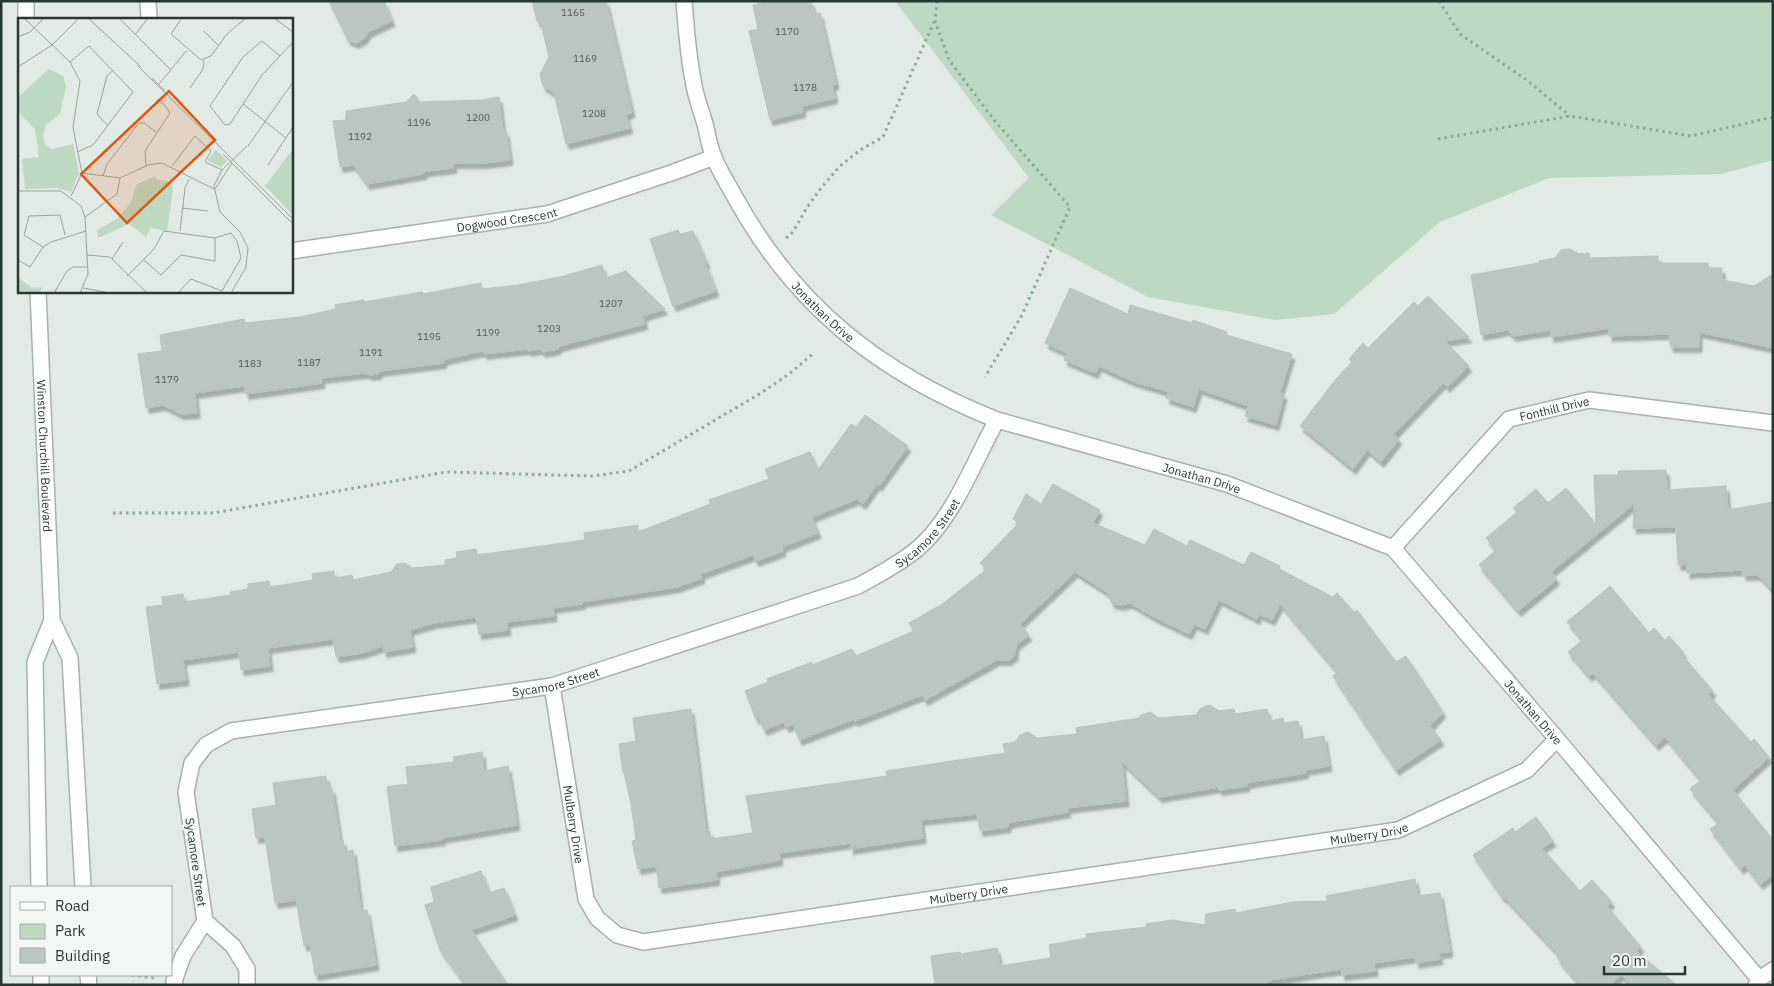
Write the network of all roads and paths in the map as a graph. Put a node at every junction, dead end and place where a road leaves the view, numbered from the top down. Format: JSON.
{"nodes":[{"id":1,"x":26,"y":1,"type":"edge"},
{"id":2,"x":148,"y":1,"type":"edge"},
{"id":3,"x":684,"y":1,"type":"edge"},
{"id":4,"x":937,"y":1,"type":"edge"},
{"id":5,"x":1439,"y":1,"type":"edge"},
{"id":6,"x":26,"y":18,"type":"edge"},
{"id":7,"x":149,"y":18,"type":"edge"},
{"id":8,"x":935,"y":21,"type":"junction"},
{"id":9,"x":1570,"y":116,"type":"junction"},
{"id":10,"x":1773,"y":117,"type":"edge"},
{"id":11,"x":1438,"y":139,"type":"dead end"},
{"id":12,"x":714,"y":157,"type":"junction"},
{"id":13,"x":784,"y":241,"type":"dead end"},
{"id":14,"x":292,"y":251,"type":"edge"},
{"id":15,"x":38,"y":292,"type":"edge"},
{"id":16,"x":814,"y":353,"type":"dead end"},
{"id":17,"x":985,"y":377,"type":"dead end"},
{"id":18,"x":997,"y":420,"type":"junction"},
{"id":19,"x":1773,"y":423,"type":"edge"},
{"id":20,"x":113,"y":513,"type":"dead end"},
{"id":21,"x":1393,"y":548,"type":"junction"},
{"id":22,"x":52,"y":620,"type":"junction"},
{"id":23,"x":552,"y":686,"type":"junction"},
{"id":24,"x":1557,"y":739,"type":"junction"},
{"id":25,"x":39,"y":886,"type":"edge"},
{"id":26,"x":83,"y":886,"type":"edge"},
{"id":27,"x":205,"y":921,"type":"junction"},
{"id":28,"x":1773,"y":970,"type":"edge"},
{"id":29,"x":1758,"y":982,"type":"edge"},
{"id":30,"x":175,"y":985,"type":"edge"},
{"id":31,"x":247,"y":985,"type":"edge"}],
"edges":[{"from":1,"to":6,"type":"street"},
{"from":2,"to":7,"type":"street"},
{"from":3,"to":12,"type":"street","name":"Jonathan Drive"},
{"from":4,"to":8,"type":"path"},
{"from":5,"to":9,"type":"path"},
{"from":8,"to":13,"type":"path"},
{"from":8,"to":17,"type":"path"},
{"from":9,"to":10,"type":"path"},
{"from":9,"to":11,"type":"path"},
{"from":12,"to":14,"type":"street","name":"Dogwood Crescent"},
{"from":12,"to":18,"type":"street","name":"Jonathan Drive"},
{"from":15,"to":22,"type":"street","name":"Winston Churchill Boulevard"},
{"from":16,"to":20,"type":"path"},
{"from":18,"to":21,"type":"street","name":"Jonathan Drive"},
{"from":18,"to":23,"type":"street","name":"Sycamore Street"},
{"from":19,"to":21,"type":"street","name":"Fonthill Drive"},
{"from":21,"to":24,"type":"street","name":"Jonathan Drive"},
{"from":22,"to":25,"type":"street","name":"Winston Churchill Boulevard"},
{"from":22,"to":26,"type":"street","name":"Winston Churchill Boulevard"},
{"from":23,"to":24,"type":"street","name":"Mulberry Drive"},
{"from":23,"to":27,"type":"street","name":"Sycamore Street"},
{"from":24,"to":29,"type":"street","name":"Jonathan Drive"},
{"from":27,"to":30,"type":"street","name":"Sycamore Street"},
{"from":27,"to":31,"type":"street","name":"Sycamore Street"},
{"from":28,"to":29,"type":"street"}]}
